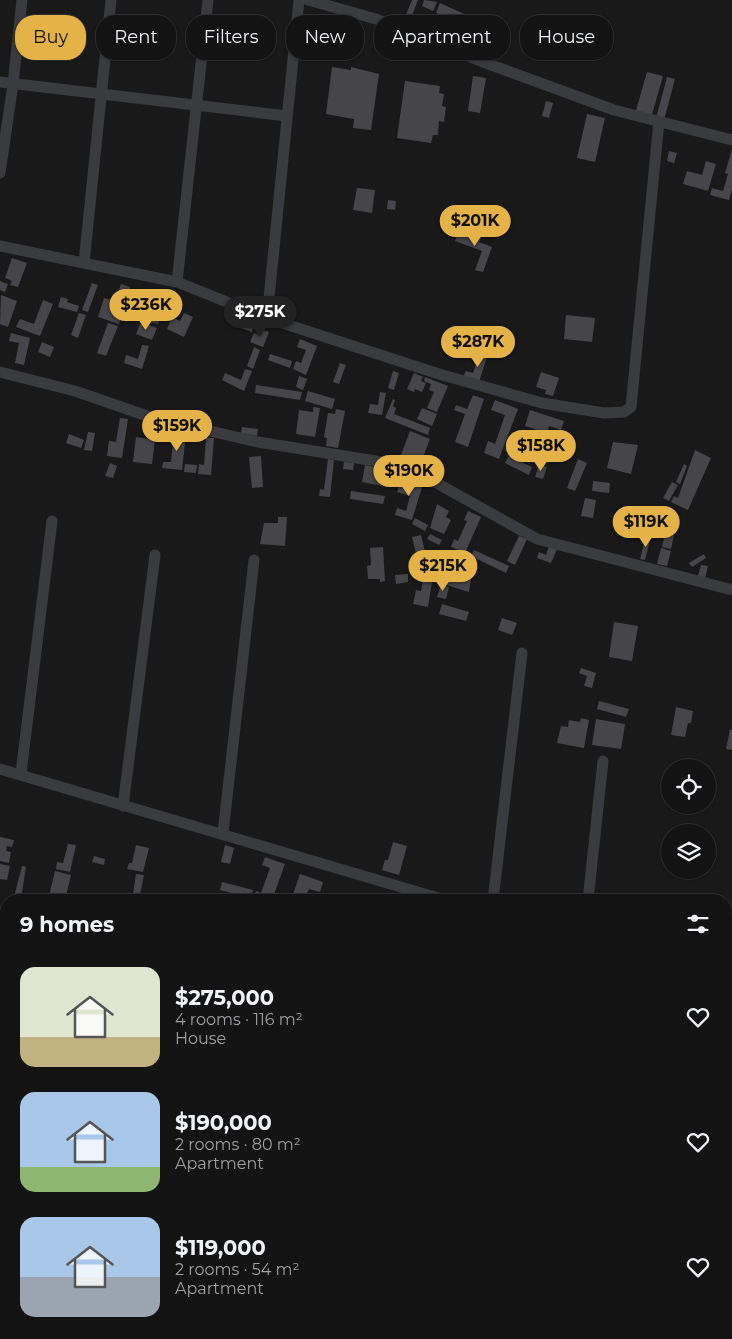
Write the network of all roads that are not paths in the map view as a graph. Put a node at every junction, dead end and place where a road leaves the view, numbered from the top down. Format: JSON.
{"nodes":[{"id":1,"x":22,"y":0,"type":"edge"},
{"id":2,"x":111,"y":0,"type":"edge"},
{"id":3,"x":208,"y":0,"type":"edge"},
{"id":4,"x":299,"y":0,"type":"edge"},
{"id":5,"x":308,"y":0,"type":"edge"},
{"id":6,"x":0,"y":82,"type":"edge"},
{"id":7,"x":14,"y":84,"type":"junction"},
{"id":8,"x":101,"y":93,"type":"junction"},
{"id":9,"x":196,"y":104,"type":"junction"},
{"id":10,"x":287,"y":116,"type":"junction"},
{"id":11,"x":659,"y":121,"type":"junction"},
{"id":12,"x":732,"y":140,"type":"edge"},
{"id":13,"x":0,"y":173,"type":"edge"},
{"id":14,"x":0,"y":246,"type":"edge"},
{"id":15,"x":84,"y":263,"type":"junction"},
{"id":16,"x":177,"y":282,"type":"junction"},
{"id":17,"x":267,"y":318,"type":"junction"},
{"id":18,"x":0,"y":372,"type":"edge"},
{"id":19,"x":52,"y":521,"type":"dead end"},
{"id":20,"x":155,"y":554,"type":"dead end"},
{"id":21,"x":254,"y":560,"type":"dead end"},
{"id":22,"x":732,"y":590,"type":"edge"},
{"id":23,"x":522,"y":653,"type":"dead end"},
{"id":24,"x":603,"y":761,"type":"dead end"},
{"id":25,"x":0,"y":768,"type":"edge"},
{"id":26,"x":21,"y":773,"type":"junction"},
{"id":27,"x":123,"y":806,"type":"junction"},
{"id":28,"x":223,"y":833,"type":"junction"},
{"id":29,"x":425,"y":894,"type":"edge"},
{"id":30,"x":494,"y":894,"type":"edge"},
{"id":31,"x":589,"y":894,"type":"edge"}],
"edges":[{"from":1,"to":7,"type":"street"},
{"from":2,"to":8,"type":"street"},
{"from":3,"to":9,"type":"street"},
{"from":4,"to":10,"type":"street"},
{"from":5,"to":11,"type":"street"},
{"from":6,"to":7,"type":"street"},
{"from":7,"to":8,"type":"street"},
{"from":7,"to":13,"type":"street"},
{"from":8,"to":9,"type":"street"},
{"from":8,"to":15,"type":"street"},
{"from":9,"to":10,"type":"street"},
{"from":9,"to":16,"type":"street"},
{"from":10,"to":17,"type":"street"},
{"from":11,"to":12,"type":"street"},
{"from":11,"to":17,"type":"street"},
{"from":14,"to":15,"type":"street"},
{"from":15,"to":16,"type":"street"},
{"from":16,"to":17,"type":"street"},
{"from":18,"to":22,"type":"street"},
{"from":19,"to":26,"type":"street"},
{"from":20,"to":27,"type":"street"},
{"from":21,"to":28,"type":"street"},
{"from":23,"to":30,"type":"street"},
{"from":24,"to":31,"type":"street"},
{"from":25,"to":26,"type":"street"},
{"from":26,"to":27,"type":"street"},
{"from":27,"to":28,"type":"street"},
{"from":28,"to":29,"type":"street"}]}
